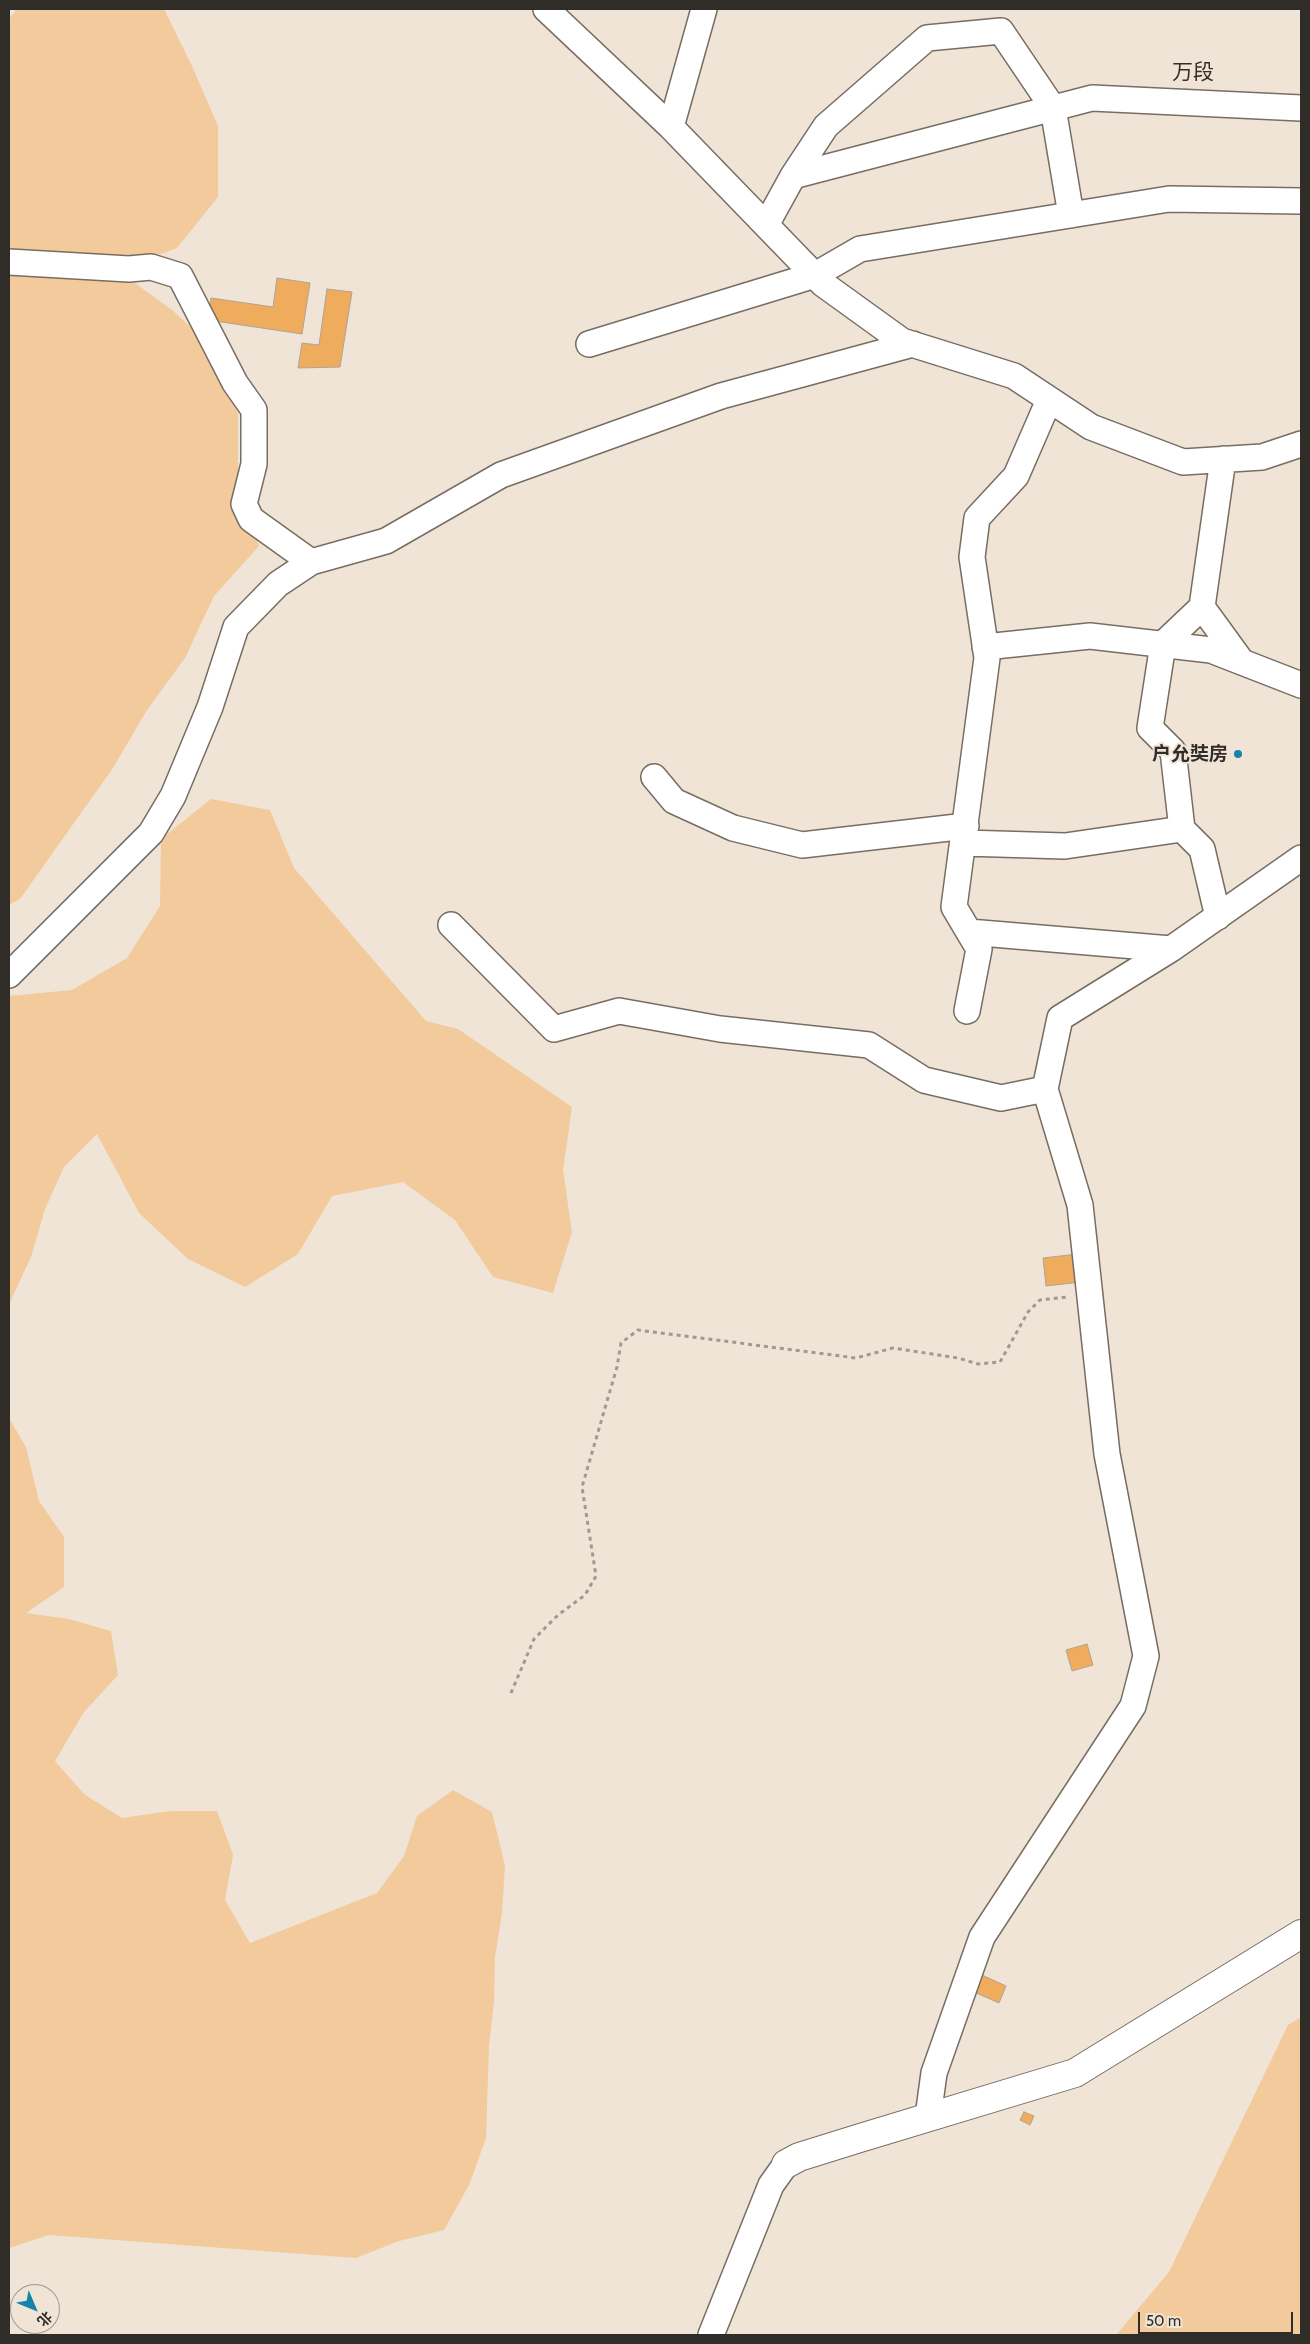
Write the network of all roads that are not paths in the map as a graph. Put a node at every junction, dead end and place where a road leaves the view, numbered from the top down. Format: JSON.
{"nodes":[{"id":1,"x":546,"y":9,"type":"edge"},
{"id":2,"x":704,"y":9,"type":"edge"},
{"id":3,"x":1053,"y":108,"type":"junction"},
{"id":4,"x":1301,"y":108,"type":"edge"},
{"id":5,"x":671,"y":127,"type":"junction"},
{"id":6,"x":793,"y":176,"type":"junction"},
{"id":7,"x":1301,"y":201,"type":"edge"},
{"id":8,"x":1072,"y":215,"type":"junction"},
{"id":9,"x":766,"y":225,"type":"junction"},
{"id":10,"x":9,"y":262,"type":"edge"},
{"id":11,"x":815,"y":275,"type":"junction"},
{"id":12,"x":589,"y":344,"type":"dead end"},
{"id":13,"x":913,"y":344,"type":"junction"},
{"id":14,"x":1049,"y":400,"type":"junction"},
{"id":15,"x":1301,"y":444,"type":"edge"},
{"id":16,"x":1222,"y":459,"type":"junction"},
{"id":17,"x":311,"y":562,"type":"junction"},
{"id":18,"x":1202,"y":607,"type":"junction"},
{"id":19,"x":1163,"y":644,"type":"junction"},
{"id":20,"x":985,"y":647,"type":"junction"},
{"id":21,"x":1242,"y":662,"type":"junction"},
{"id":22,"x":1301,"y":685,"type":"edge"},
{"id":23,"x":654,"y":777,"type":"dead end"},
{"id":24,"x":1182,"y":829,"type":"junction"},
{"id":25,"x":965,"y":835,"type":"junction"},
{"id":26,"x":1301,"y":858,"type":"edge"},
{"id":27,"x":1218,"y":917,"type":"junction"},
{"id":28,"x":451,"y":925,"type":"dead end"},
{"id":29,"x":969,"y":932,"type":"junction"},
{"id":30,"x":1171,"y":950,"type":"junction"},
{"id":31,"x":9,"y":976,"type":"edge"},
{"id":32,"x":967,"y":1011,"type":"dead end"},
{"id":33,"x":1045,"y":1089,"type":"junction"},
{"id":34,"x":1301,"y":1934,"type":"edge"},
{"id":35,"x":928,"y":2117,"type":"junction"},
{"id":36,"x":786,"y":2164,"type":"joint"},
{"id":37,"x":711,"y":2335,"type":"edge"}],
"edges":[{"from":1,"to":5,"type":"street"},
{"from":2,"to":5,"type":"street"},
{"from":3,"to":4,"type":"street"},
{"from":3,"to":6,"type":"street"},
{"from":3,"to":6,"type":"street"},
{"from":3,"to":8,"type":"street"},
{"from":5,"to":9,"type":"street"},
{"from":6,"to":9,"type":"street"},
{"from":7,"to":8,"type":"street"},
{"from":8,"to":11,"type":"street"},
{"from":9,"to":11,"type":"street"},
{"from":10,"to":17,"type":"street"},
{"from":11,"to":12,"type":"street"},
{"from":11,"to":13,"type":"street"},
{"from":13,"to":14,"type":"street"},
{"from":13,"to":17,"type":"street"},
{"from":14,"to":16,"type":"street"},
{"from":14,"to":20,"type":"street"},
{"from":15,"to":16,"type":"street"},
{"from":16,"to":18,"type":"street"},
{"from":17,"to":31,"type":"street"},
{"from":18,"to":19,"type":"street"},
{"from":18,"to":21,"type":"street"},
{"from":19,"to":20,"type":"street"},
{"from":19,"to":21,"type":"street"},
{"from":19,"to":24,"type":"street"},
{"from":20,"to":25,"type":"street"},
{"from":21,"to":22,"type":"street"},
{"from":23,"to":25,"type":"street"},
{"from":24,"to":25,"type":"street"},
{"from":24,"to":27,"type":"street"},
{"from":25,"to":29,"type":"street"},
{"from":26,"to":27,"type":"street"},
{"from":27,"to":30,"type":"street"},
{"from":28,"to":33,"type":"street"},
{"from":29,"to":30,"type":"street"},
{"from":29,"to":32,"type":"street"},
{"from":30,"to":33,"type":"street"},
{"from":33,"to":35,"type":"street"},
{"from":34,"to":35,"type":"street"},
{"from":35,"to":36,"type":"street"},
{"from":36,"to":37,"type":"street"}]}
